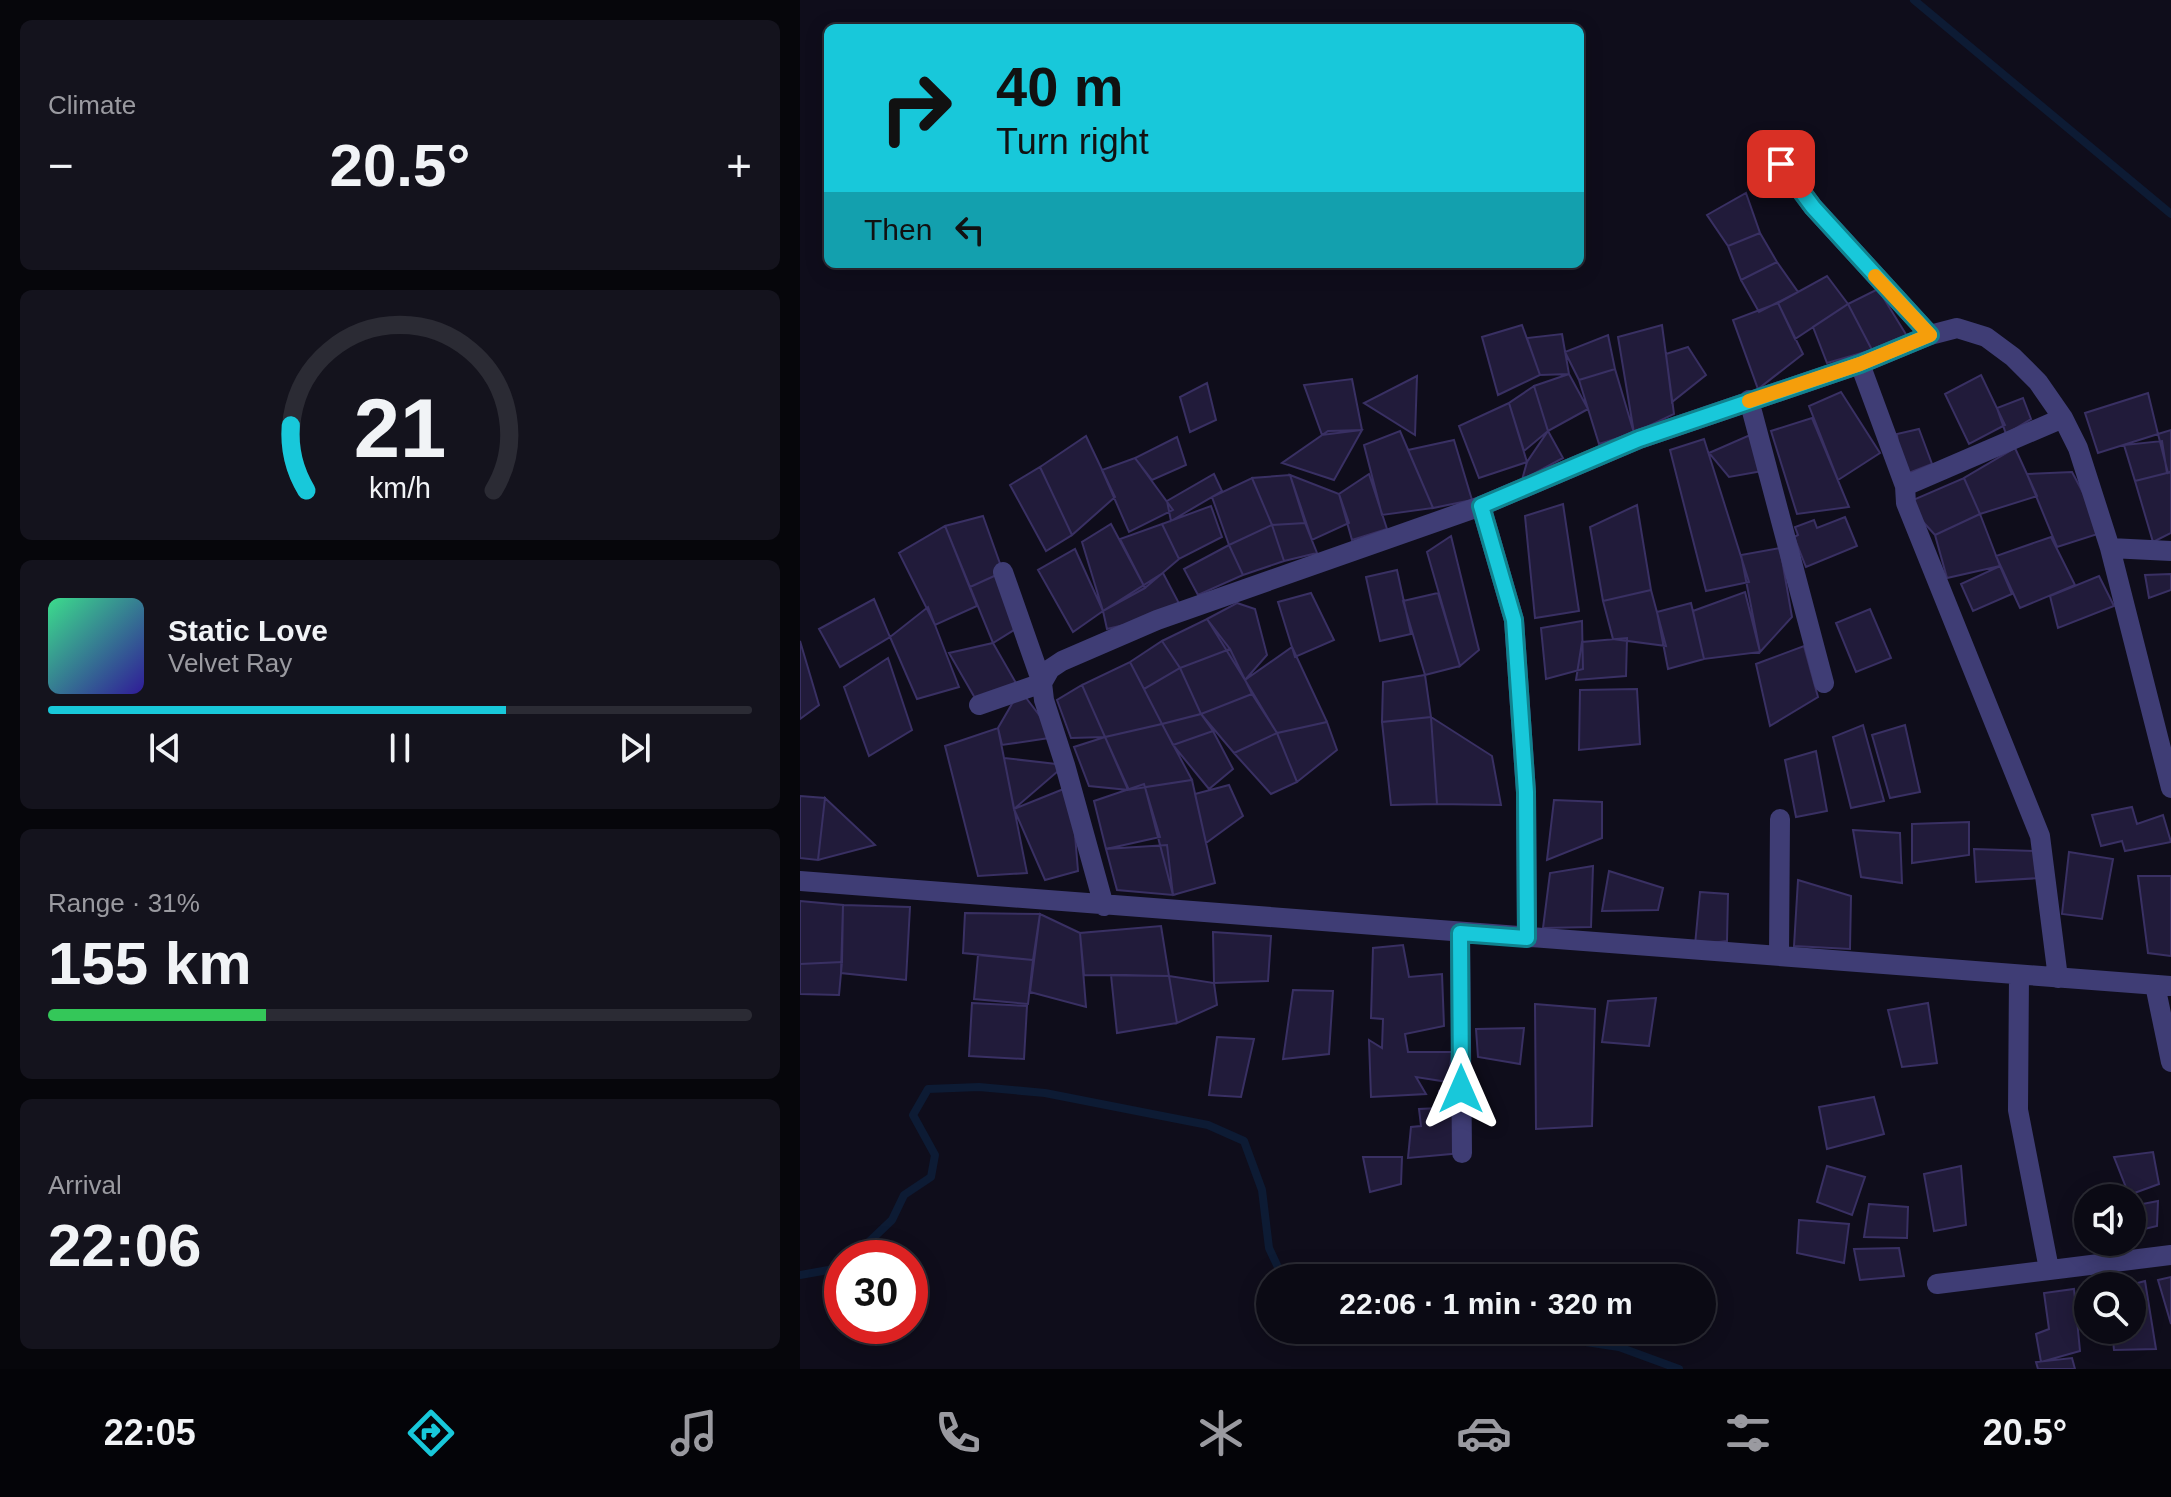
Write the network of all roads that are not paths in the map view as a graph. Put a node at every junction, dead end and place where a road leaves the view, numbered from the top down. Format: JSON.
{"nodes":[{"id":1,"x":1781,"y":164,"type":"dead end"},
{"id":2,"x":1930,"y":335,"type":"junction"},
{"id":3,"x":1860,"y":364,"type":"junction"},
{"id":4,"x":1749,"y":400,"type":"junction"},
{"id":5,"x":2063,"y":418,"type":"junction"},
{"id":6,"x":1905,"y":486,"type":"junction"},
{"id":7,"x":1481,"y":506,"type":"junction"},
{"id":8,"x":2110,"y":548,"type":"junction"},
{"id":9,"x":2171,"y":551,"type":"edge"},
{"id":10,"x":1003,"y":572,"type":"dead end"},
{"id":11,"x":1042,"y":683,"type":"junction"},
{"id":12,"x":1824,"y":683,"type":"dead end"},
{"id":13,"x":979,"y":705,"type":"dead end"},
{"id":14,"x":2171,"y":788,"type":"edge"},
{"id":15,"x":1780,"y":819,"type":"dead end"},
{"id":16,"x":800,"y":881,"type":"edge"},
{"id":17,"x":1104,"y":906,"type":"junction"},
{"id":18,"x":1460,"y":933,"type":"junction"},
{"id":19,"x":1527,"y":938,"type":"junction"},
{"id":20,"x":1779,"y":956,"type":"junction"},
{"id":21,"x":2019,"y":975,"type":"junction"},
{"id":22,"x":2058,"y":978,"type":"junction"},
{"id":23,"x":2163,"y":985,"type":"edge"},
{"id":24,"x":2171,"y":1062,"type":"edge"},
{"id":25,"x":1462,"y":1153,"type":"dead end"},
{"id":26,"x":2171,"y":1255,"type":"edge"},
{"id":27,"x":2049,"y":1269,"type":"junction"},
{"id":28,"x":1937,"y":1284,"type":"dead end"}],
"edges":[{"from":1,"to":2,"type":"street"},
{"from":2,"to":3,"type":"street"},
{"from":2,"to":5,"type":"street"},
{"from":3,"to":4,"type":"street"},
{"from":3,"to":6,"type":"street"},
{"from":4,"to":7,"type":"street"},
{"from":4,"to":12,"type":"street"},
{"from":5,"to":6,"type":"street"},
{"from":5,"to":8,"type":"street"},
{"from":6,"to":22,"type":"street"},
{"from":7,"to":11,"type":"street"},
{"from":7,"to":19,"type":"street"},
{"from":8,"to":9,"type":"street"},
{"from":8,"to":14,"type":"street"},
{"from":10,"to":11,"type":"street"},
{"from":11,"to":13,"type":"street"},
{"from":11,"to":17,"type":"street"},
{"from":15,"to":20,"type":"street"},
{"from":16,"to":17,"type":"street"},
{"from":17,"to":18,"type":"street"},
{"from":18,"to":19,"type":"street"},
{"from":18,"to":25,"type":"street"},
{"from":19,"to":20,"type":"street"},
{"from":20,"to":21,"type":"street"},
{"from":21,"to":22,"type":"street"},
{"from":21,"to":27,"type":"street"},
{"from":22,"to":23,"type":"street"},
{"from":23,"to":24,"type":"street"},
{"from":26,"to":27,"type":"street"},
{"from":27,"to":28,"type":"street"}]}
